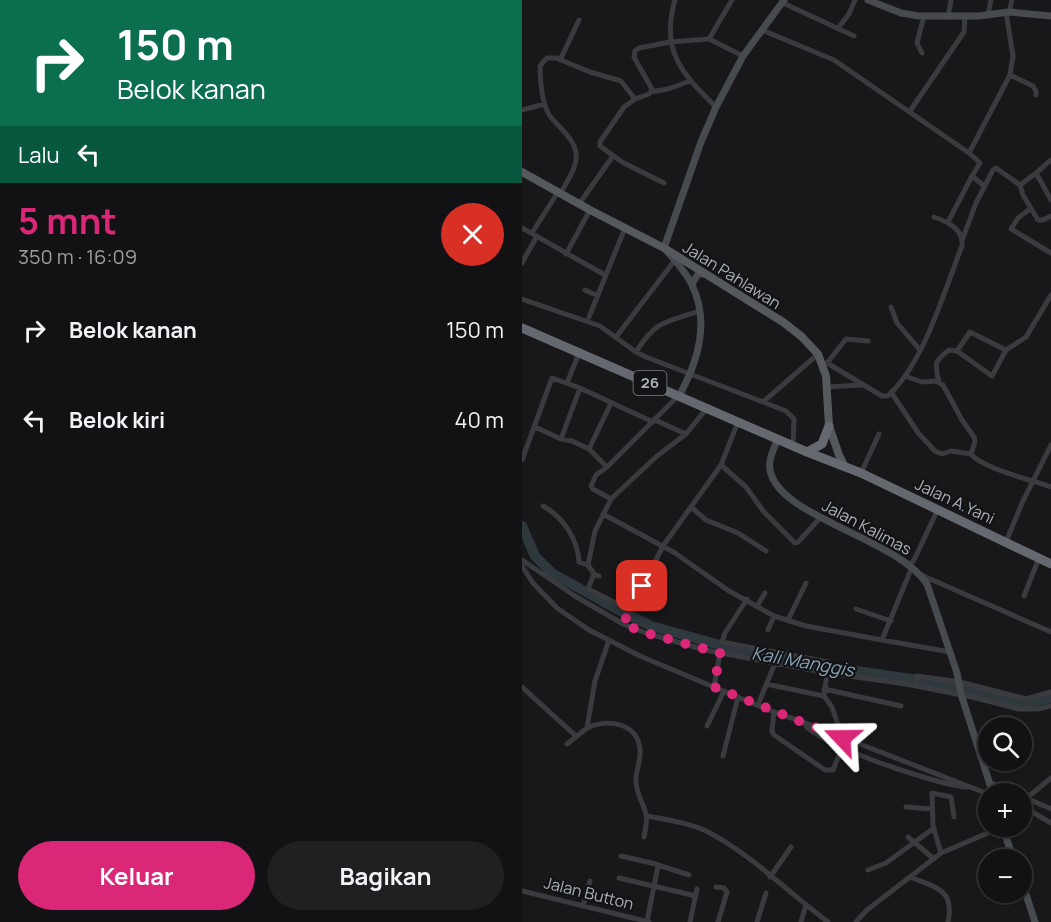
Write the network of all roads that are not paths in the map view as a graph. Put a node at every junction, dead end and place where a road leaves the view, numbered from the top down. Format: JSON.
{"nodes":[{"id":1,"x":732,"y":0,"type":"edge"},
{"id":2,"x":855,"y":0,"type":"edge"},
{"id":3,"x":868,"y":0,"type":"edge"},
{"id":4,"x":951,"y":0,"type":"edge"},
{"id":5,"x":991,"y":0,"type":"edge"},
{"id":6,"x":1012,"y":0,"type":"edge"},
{"id":7,"x":674,"y":1,"type":"edge"},
{"id":8,"x":784,"y":1,"type":"edge"},
{"id":9,"x":1007,"y":12,"type":"junction"},
{"id":10,"x":988,"y":15,"type":"junction"},
{"id":11,"x":924,"y":16,"type":"junction"},
{"id":12,"x":965,"y":16,"type":"junction"},
{"id":13,"x":1051,"y":16,"type":"edge"},
{"id":14,"x":948,"y":17,"type":"junction"},
{"id":15,"x":579,"y":20,"type":"dead end"},
{"id":16,"x":838,"y":28,"type":"junction"},
{"id":17,"x":762,"y":30,"type":"junction"},
{"id":18,"x":854,"y":36,"type":"dead end"},
{"id":19,"x":709,"y":39,"type":"junction"},
{"id":20,"x":670,"y":42,"type":"junction"},
{"id":21,"x":922,"y":53,"type":"dead end"},
{"id":22,"x":742,"y":56,"type":"junction"},
{"id":23,"x":560,"y":60,"type":"junction"},
{"id":24,"x":1010,"y":75,"type":"junction"},
{"id":25,"x":690,"y":81,"type":"junction"},
{"id":26,"x":651,"y":92,"type":"junction"},
{"id":27,"x":1036,"y":95,"type":"dead end"},
{"id":28,"x":635,"y":99,"type":"junction"},
{"id":29,"x":544,"y":104,"type":"junction"},
{"id":30,"x":716,"y":107,"type":"junction"},
{"id":31,"x":522,"y":110,"type":"edge"},
{"id":32,"x":910,"y":111,"type":"junction"},
{"id":33,"x":969,"y":153,"type":"junction"},
{"id":34,"x":613,"y":156,"type":"junction"},
{"id":35,"x":1051,"y":160,"type":"edge"},
{"id":36,"x":522,"y":172,"type":"edge"},
{"id":37,"x":1036,"y":173,"type":"junction"},
{"id":38,"x":972,"y":176,"type":"junction"},
{"id":39,"x":664,"y":183,"type":"dead end"},
{"id":40,"x":1020,"y":184,"type":"junction"},
{"id":41,"x":984,"y":186,"type":"junction"},
{"id":42,"x":559,"y":193,"type":"junction"},
{"id":43,"x":1051,"y":200,"type":"edge"},
{"id":44,"x":579,"y":204,"type":"junction"},
{"id":45,"x":1030,"y":209,"type":"junction"},
{"id":46,"x":590,"y":210,"type":"junction"},
{"id":47,"x":1051,"y":216,"type":"edge"},
{"id":48,"x":934,"y":217,"type":"dead end"},
{"id":49,"x":948,"y":222,"type":"junction"},
{"id":50,"x":522,"y":228,"type":"edge"},
{"id":51,"x":625,"y":228,"type":"junction"},
{"id":52,"x":534,"y":235,"type":"junction"},
{"id":53,"x":963,"y":238,"type":"junction"},
{"id":54,"x":664,"y":248,"type":"junction"},
{"id":55,"x":1051,"y":253,"type":"edge"},
{"id":56,"x":566,"y":254,"type":"junction"},
{"id":57,"x":675,"y":260,"type":"junction"},
{"id":58,"x":522,"y":263,"type":"edge"},
{"id":59,"x":704,"y":274,"type":"junction"},
{"id":60,"x":605,"y":275,"type":"junction"},
{"id":61,"x":692,"y":284,"type":"junction"},
{"id":62,"x":585,"y":290,"type":"dead end"},
{"id":63,"x":1051,"y":295,"type":"edge"},
{"id":64,"x":598,"y":296,"type":"junction"},
{"id":65,"x":522,"y":299,"type":"edge"},
{"id":66,"x":891,"y":307,"type":"dead end"},
{"id":67,"x":699,"y":311,"type":"junction"},
{"id":68,"x":590,"y":317,"type":"dead end"},
{"id":69,"x":522,"y":328,"type":"edge"},
{"id":70,"x":616,"y":337,"type":"junction"},
{"id":71,"x":868,"y":341,"type":"dead end"},
{"id":72,"x":920,"y":350,"type":"junction"},
{"id":73,"x":1006,"y":350,"type":"junction"},
{"id":74,"x":957,"y":351,"type":"junction"},
{"id":75,"x":636,"y":352,"type":"junction"},
{"id":76,"x":579,"y":353,"type":"junction"},
{"id":77,"x":818,"y":354,"type":"junction"},
{"id":78,"x":824,"y":363,"type":"junction"},
{"id":79,"x":691,"y":374,"type":"junction"},
{"id":80,"x":905,"y":376,"type":"junction"},
{"id":81,"x":939,"y":382,"type":"junction"},
{"id":82,"x":567,"y":384,"type":"junction"},
{"id":83,"x":862,"y":384,"type":"junction"},
{"id":84,"x":827,"y":387,"type":"junction"},
{"id":85,"x":580,"y":388,"type":"junction"},
{"id":86,"x":891,"y":393,"type":"junction"},
{"id":87,"x":679,"y":396,"type":"junction"},
{"id":88,"x":763,"y":402,"type":"junction"},
{"id":89,"x":611,"y":403,"type":"junction"},
{"id":90,"x":708,"y":408,"type":"junction"},
{"id":91,"x":654,"y":421,"type":"junction"},
{"id":92,"x":738,"y":422,"type":"junction"},
{"id":93,"x":829,"y":426,"type":"junction"},
{"id":94,"x":535,"y":427,"type":"junction"},
{"id":95,"x":686,"y":434,"type":"junction"},
{"id":96,"x":879,"y":434,"type":"dead end"},
{"id":97,"x":561,"y":439,"type":"junction"},
{"id":98,"x":778,"y":439,"type":"junction"},
{"id":99,"x":793,"y":445,"type":"junction"},
{"id":100,"x":1051,"y":445,"type":"edge"},
{"id":101,"x":589,"y":449,"type":"junction"},
{"id":102,"x":807,"y":452,"type":"junction"},
{"id":103,"x":971,"y":454,"type":"junction"},
{"id":104,"x":522,"y":460,"type":"edge"},
{"id":105,"x":721,"y":465,"type":"junction"},
{"id":106,"x":607,"y":467,"type":"junction"},
{"id":107,"x":845,"y":467,"type":"junction"},
{"id":108,"x":861,"y":473,"type":"junction"},
{"id":109,"x":1034,"y":481,"type":"junction"},
{"id":110,"x":1051,"y":487,"type":"edge"},
{"id":111,"x":611,"y":499,"type":"junction"},
{"id":112,"x":543,"y":506,"type":"dead end"},
{"id":113,"x":691,"y":507,"type":"junction"},
{"id":114,"x":938,"y":509,"type":"junction"},
{"id":115,"x":603,"y":514,"type":"junction"},
{"id":116,"x":820,"y":518,"type":"junction"},
{"id":117,"x":1006,"y":542,"type":"junction"},
{"id":118,"x":663,"y":546,"type":"junction"},
{"id":119,"x":766,"y":551,"type":"dead end"},
{"id":120,"x":1039,"y":558,"type":"junction"},
{"id":121,"x":522,"y":560,"type":"edge"},
{"id":122,"x":1051,"y":564,"type":"edge"},
{"id":123,"x":588,"y":565,"type":"junction"},
{"id":124,"x":522,"y":566,"type":"edge"},
{"id":125,"x":910,"y":566,"type":"junction"},
{"id":126,"x":921,"y":575,"type":"junction"},
{"id":127,"x":806,"y":583,"type":"dead end"},
{"id":128,"x":765,"y":593,"type":"dead end"},
{"id":129,"x":1024,"y":596,"type":"dead end"},
{"id":130,"x":747,"y":600,"type":"junction"},
{"id":131,"x":757,"y":606,"type":"junction"},
{"id":132,"x":856,"y":609,"type":"dead end"},
{"id":133,"x":629,"y":610,"type":"junction"},
{"id":134,"x":774,"y":616,"type":"junction"},
{"id":135,"x":788,"y":620,"type":"junction"},
{"id":136,"x":891,"y":621,"type":"junction"},
{"id":137,"x":624,"y":623,"type":"junction"},
{"id":138,"x":768,"y":630,"type":"dead end"},
{"id":139,"x":1051,"y":632,"type":"edge"},
{"id":140,"x":609,"y":640,"type":"junction"},
{"id":141,"x":882,"y":640,"type":"junction"},
{"id":142,"x":950,"y":652,"type":"junction"},
{"id":143,"x":720,"y":653,"type":"junction"},
{"id":144,"x":828,"y":662,"type":"dead end"},
{"id":145,"x":775,"y":663,"type":"junction"},
{"id":146,"x":827,"y":673,"type":"junction"},
{"id":147,"x":960,"y":682,"type":"junction"},
{"id":148,"x":766,"y":684,"type":"junction"},
{"id":149,"x":915,"y":685,"type":"junction"},
{"id":150,"x":522,"y":687,"type":"edge"},
{"id":151,"x":714,"y":687,"type":"junction"},
{"id":152,"x":724,"y":691,"type":"junction"},
{"id":153,"x":824,"y":692,"type":"junction"},
{"id":154,"x":1051,"y":693,"type":"edge"},
{"id":155,"x":961,"y":695,"type":"junction"},
{"id":156,"x":738,"y":697,"type":"junction"},
{"id":157,"x":758,"y":705,"type":"junction"},
{"id":158,"x":901,"y":706,"type":"dead end"},
{"id":159,"x":1050,"y":708,"type":"edge"},
{"id":160,"x":774,"y":712,"type":"junction"},
{"id":161,"x":804,"y":723,"type":"junction"},
{"id":162,"x":707,"y":726,"type":"dead end"},
{"id":163,"x":587,"y":728,"type":"junction"},
{"id":164,"x":576,"y":736,"type":"junction"},
{"id":165,"x":842,"y":736,"type":"junction"},
{"id":166,"x":567,"y":744,"type":"dead end"},
{"id":167,"x":842,"y":748,"type":"junction"},
{"id":168,"x":723,"y":756,"type":"dead end"},
{"id":169,"x":1051,"y":778,"type":"edge"},
{"id":170,"x":989,"y":782,"type":"edge"},
{"id":171,"x":973,"y":788,"type":"junction"},
{"id":172,"x":978,"y":790,"type":"edge"},
{"id":173,"x":1032,"y":791,"type":"edge"},
{"id":174,"x":1032,"y":801,"type":"edge"},
{"id":175,"x":906,"y":807,"type":"dead end"},
{"id":176,"x":932,"y":809,"type":"junction"},
{"id":177,"x":1051,"y":809,"type":"edge"},
{"id":178,"x":1032,"y":811,"type":"edge"},
{"id":179,"x":647,"y":816,"type":"junction"},
{"id":180,"x":954,"y":817,"type":"dead end"},
{"id":181,"x":1050,"y":821,"type":"edge"},
{"id":182,"x":934,"y":828,"type":"junction"},
{"id":183,"x":644,"y":837,"type":"dead end"},
{"id":184,"x":908,"y":837,"type":"dead end"},
{"id":185,"x":979,"y":837,"type":"edge"},
{"id":186,"x":912,"y":842,"type":"junction"},
{"id":187,"x":791,"y":847,"type":"dead end"},
{"id":188,"x":941,"y":853,"type":"junction"},
{"id":189,"x":621,"y":856,"type":"dead end"},
{"id":190,"x":934,"y":858,"type":"junction"},
{"id":191,"x":658,"y":865,"type":"junction"},
{"id":192,"x":868,"y":870,"type":"dead end"},
{"id":193,"x":689,"y":875,"type":"dead end"},
{"id":194,"x":770,"y":876,"type":"junction"},
{"id":195,"x":910,"y":877,"type":"junction"},
{"id":196,"x":619,"y":878,"type":"dead end"},
{"id":197,"x":590,"y":881,"type":"dead end"},
{"id":198,"x":655,"y":887,"type":"junction"},
{"id":199,"x":716,"y":887,"type":"dead end"},
{"id":200,"x":697,"y":889,"type":"dead end"},
{"id":201,"x":522,"y":891,"type":"edge"},
{"id":202,"x":765,"y":893,"type":"dead end"},
{"id":203,"x":696,"y":897,"type":"junction"},
{"id":204,"x":1029,"y":903,"type":"edge"},
{"id":205,"x":806,"y":905,"type":"junction"},
{"id":206,"x":583,"y":906,"type":"junction"},
{"id":207,"x":620,"y":915,"type":"junction"},
{"id":208,"x":860,"y":921,"type":"edge"},
{"id":209,"x":618,"y":922,"type":"edge"},
{"id":210,"x":648,"y":922,"type":"edge"},
{"id":211,"x":690,"y":922,"type":"edge"},
{"id":212,"x":718,"y":922,"type":"edge"},
{"id":213,"x":757,"y":922,"type":"edge"},
{"id":214,"x":801,"y":922,"type":"edge"},
{"id":215,"x":828,"y":922,"type":"edge"},
{"id":216,"x":948,"y":922,"type":"edge"},
{"id":217,"x":1035,"y":922,"type":"edge"}],
"edges":[{"from":1,"to":19,"type":"street"},
{"from":2,"to":16,"type":"street"},
{"from":3,"to":11,"type":"street"},
{"from":4,"to":14,"type":"street"},
{"from":5,"to":10,"type":"street"},
{"from":6,"to":9,"type":"street"},
{"from":7,"to":20,"type":"street"},
{"from":8,"to":16,"type":"street"},
{"from":8,"to":17,"type":"street"},
{"from":9,"to":10,"type":"street"},
{"from":9,"to":13,"type":"street"},
{"from":9,"to":24,"type":"street"},
{"from":10,"to":12,"type":"street"},
{"from":11,"to":14,"type":"street"},
{"from":11,"to":21,"type":"street"},
{"from":12,"to":14,"type":"street"},
{"from":12,"to":32,"type":"street"},
{"from":15,"to":23,"type":"street"},
{"from":16,"to":18,"type":"street"},
{"from":17,"to":22,"type":"street"},
{"from":17,"to":32,"type":"street"},
{"from":19,"to":20,"type":"street"},
{"from":19,"to":22,"type":"street"},
{"from":20,"to":25,"type":"street"},
{"from":20,"to":26,"type":"street"},
{"from":22,"to":30,"type":"street"},
{"from":23,"to":28,"type":"street"},
{"from":23,"to":29,"type":"street"},
{"from":24,"to":27,"type":"street"},
{"from":24,"to":33,"type":"street"},
{"from":25,"to":26,"type":"street"},
{"from":25,"to":30,"type":"street"},
{"from":26,"to":28,"type":"street"},
{"from":28,"to":34,"type":"street"},
{"from":29,"to":31,"type":"street"},
{"from":29,"to":42,"type":"street"},
{"from":30,"to":54,"type":"street"},
{"from":32,"to":33,"type":"street"},
{"from":33,"to":38,"type":"street"},
{"from":34,"to":39,"type":"street"},
{"from":34,"to":44,"type":"street"},
{"from":35,"to":37,"type":"street"},
{"from":36,"to":42,"type":"main road","name":"Jalan Pahlawan"},
{"from":37,"to":40,"type":"street"},
{"from":37,"to":43,"type":"street"},
{"from":38,"to":41,"type":"street"},
{"from":38,"to":49,"type":"street"},
{"from":40,"to":41,"type":"street"},
{"from":40,"to":45,"type":"street"},
{"from":41,"to":53,"type":"street"},
{"from":42,"to":44,"type":"main road","name":"Jalan Pahlawan"},
{"from":42,"to":52,"type":"street"},
{"from":44,"to":46,"type":"main road","name":"Jalan Pahlawan"},
{"from":45,"to":47,"type":"street"},
{"from":45,"to":55,"type":"street"},
{"from":46,"to":51,"type":"main road","name":"Jalan Pahlawan"},
{"from":46,"to":56,"type":"street"},
{"from":48,"to":49,"type":"street"},
{"from":49,"to":53,"type":"street"},
{"from":50,"to":52,"type":"street"},
{"from":51,"to":54,"type":"main road","name":"Jalan Pahlawan"},
{"from":51,"to":60,"type":"street"},
{"from":52,"to":56,"type":"street"},
{"from":52,"to":58,"type":"street"},
{"from":53,"to":72,"type":"street"},
{"from":54,"to":57,"type":"street"},
{"from":54,"to":59,"type":"main road","name":"Jalan Pahlawan"},
{"from":56,"to":60,"type":"street"},
{"from":57,"to":61,"type":"street"},
{"from":57,"to":70,"type":"street"},
{"from":59,"to":61,"type":"street"},
{"from":59,"to":77,"type":"main road","name":"Jalan Pahlawan"},
{"from":60,"to":64,"type":"street"},
{"from":61,"to":67,"type":"street"},
{"from":62,"to":64,"type":"street"},
{"from":63,"to":73,"type":"street"},
{"from":64,"to":68,"type":"street"},
{"from":65,"to":70,"type":"street"},
{"from":66,"to":72,"type":"street"},
{"from":67,"to":75,"type":"street"},
{"from":67,"to":79,"type":"street"},
{"from":69,"to":76,"type":"highway","number":"26"},
{"from":70,"to":75,"type":"street"},
{"from":71,"to":78,"type":"street"},
{"from":72,"to":80,"type":"street"},
{"from":73,"to":74,"type":"street"},
{"from":73,"to":74,"type":"street"},
{"from":74,"to":81,"type":"street"},
{"from":75,"to":79,"type":"street"},
{"from":76,"to":82,"type":"street"},
{"from":76,"to":87,"type":"highway","number":"26"},
{"from":77,"to":78,"type":"main road","name":"Jalan Pahlawan"},
{"from":77,"to":88,"type":"street"},
{"from":78,"to":83,"type":"street"},
{"from":78,"to":84,"type":"main road","name":"Jalan Pahlawan"},
{"from":79,"to":87,"type":"street"},
{"from":79,"to":88,"type":"street"},
{"from":80,"to":81,"type":"street"},
{"from":80,"to":86,"type":"street"},
{"from":81,"to":103,"type":"street"},
{"from":82,"to":85,"type":"street"},
{"from":82,"to":94,"type":"street"},
{"from":83,"to":84,"type":"street"},
{"from":83,"to":86,"type":"street"},
{"from":84,"to":93,"type":"main road","name":"Jalan Pahlawan"},
{"from":85,"to":89,"type":"street"},
{"from":85,"to":97,"type":"street"},
{"from":86,"to":103,"type":"street"},
{"from":87,"to":90,"type":"highway","number":"26"},
{"from":87,"to":91,"type":"street"},
{"from":88,"to":99,"type":"street"},
{"from":89,"to":91,"type":"street"},
{"from":89,"to":101,"type":"street"},
{"from":90,"to":92,"type":"highway","number":"26"},
{"from":90,"to":95,"type":"street"},
{"from":91,"to":95,"type":"street"},
{"from":91,"to":106,"type":"street"},
{"from":92,"to":98,"type":"highway","number":"26"},
{"from":92,"to":105,"type":"street"},
{"from":93,"to":102,"type":"highway"},
{"from":93,"to":107,"type":"main road","name":"Jalan Pahlawan"},
{"from":94,"to":97,"type":"street"},
{"from":94,"to":104,"type":"street"},
{"from":95,"to":111,"type":"street"},
{"from":96,"to":108,"type":"street"},
{"from":97,"to":101,"type":"street"},
{"from":98,"to":99,"type":"highway","number":"26"},
{"from":98,"to":116,"type":"street","name":"Jalan Kalimas"},
{"from":99,"to":102,"type":"highway","number":"26"},
{"from":100,"to":109,"type":"street"},
{"from":101,"to":106,"type":"street"},
{"from":102,"to":107,"type":"highway","number":"26"},
{"from":103,"to":109,"type":"street"},
{"from":105,"to":113,"type":"street"},
{"from":105,"to":116,"type":"street"},
{"from":106,"to":111,"type":"street"},
{"from":107,"to":108,"type":"highway","name":"Jalan A.Yani","number":"26"},
{"from":108,"to":114,"type":"highway","name":"Jalan A.Yani","number":"26"},
{"from":109,"to":110,"type":"street"},
{"from":109,"to":117,"type":"street"},
{"from":111,"to":115,"type":"street"},
{"from":112,"to":123,"type":"street"},
{"from":113,"to":118,"type":"street"},
{"from":113,"to":119,"type":"street"},
{"from":114,"to":117,"type":"highway","name":"Jalan A.Yani","number":"26"},
{"from":114,"to":125,"type":"street"},
{"from":115,"to":118,"type":"street"},
{"from":115,"to":123,"type":"street"},
{"from":116,"to":125,"type":"street","name":"Jalan Kalimas"},
{"from":117,"to":120,"type":"highway","name":"Jalan A.Yani","number":"26"},
{"from":118,"to":130,"type":"street"},
{"from":118,"to":133,"type":"street"},
{"from":120,"to":122,"type":"highway","name":"Jalan A.Yani","number":"26"},
{"from":120,"to":129,"type":"street"},
{"from":121,"to":137,"type":"street"},
{"from":123,"to":133,"type":"street"},
{"from":124,"to":140,"type":"street"},
{"from":125,"to":126,"type":"street","name":"Jalan Kalimas"},
{"from":125,"to":136,"type":"street"},
{"from":126,"to":139,"type":"street"},
{"from":126,"to":142,"type":"street","name":"Jalan Kalimas"},
{"from":127,"to":135,"type":"street"},
{"from":128,"to":131,"type":"street"},
{"from":130,"to":131,"type":"street"},
{"from":130,"to":144,"type":"street"},
{"from":131,"to":134,"type":"street"},
{"from":132,"to":136,"type":"street"},
{"from":133,"to":137,"type":"street"},
{"from":134,"to":135,"type":"street"},
{"from":134,"to":138,"type":"street"},
{"from":135,"to":141,"type":"street"},
{"from":136,"to":141,"type":"street"},
{"from":137,"to":143,"type":"street"},
{"from":140,"to":151,"type":"street"},
{"from":140,"to":163,"type":"street"},
{"from":141,"to":142,"type":"street"},
{"from":142,"to":147,"type":"street","name":"Jalan Kalimas"},
{"from":143,"to":145,"type":"street"},
{"from":143,"to":151,"type":"street"},
{"from":145,"to":146,"type":"street"},
{"from":145,"to":148,"type":"street"},
{"from":146,"to":149,"type":"street"},
{"from":146,"to":153,"type":"street"},
{"from":147,"to":149,"type":"street"},
{"from":147,"to":154,"type":"street"},
{"from":147,"to":155,"type":"street","name":"Jalan Kalimas"},
{"from":148,"to":153,"type":"street"},
{"from":148,"to":157,"type":"street"},
{"from":149,"to":155,"type":"street"},
{"from":150,"to":164,"type":"street"},
{"from":151,"to":152,"type":"street"},
{"from":152,"to":156,"type":"street"},
{"from":152,"to":162,"type":"street"},
{"from":153,"to":158,"type":"street"},
{"from":153,"to":165,"type":"street"},
{"from":155,"to":159,"type":"street"},
{"from":155,"to":170,"type":"street","name":"Jalan Kalimas"},
{"from":156,"to":157,"type":"street"},
{"from":156,"to":168,"type":"street"},
{"from":157,"to":160,"type":"street"},
{"from":160,"to":161,"type":"street"},
{"from":160,"to":167,"type":"street"},
{"from":161,"to":165,"type":"street"},
{"from":161,"to":167,"type":"street"},
{"from":163,"to":164,"type":"street"},
{"from":163,"to":179,"type":"street"},
{"from":164,"to":166,"type":"street"},
{"from":165,"to":167,"type":"street"},
{"from":165,"to":171,"type":"street"},
{"from":167,"to":171,"type":"street"},
{"from":169,"to":173,"type":"street"},
{"from":171,"to":172,"type":"street"},
{"from":174,"to":177,"type":"street"},
{"from":175,"to":176,"type":"street"},
{"from":176,"to":180,"type":"street"},
{"from":176,"to":182,"type":"street"},
{"from":178,"to":181,"type":"street"},
{"from":179,"to":183,"type":"street"},
{"from":179,"to":194,"type":"street"},
{"from":182,"to":186,"type":"street"},
{"from":182,"to":188,"type":"street"},
{"from":184,"to":186,"type":"street"},
{"from":185,"to":188,"type":"street"},
{"from":186,"to":190,"type":"street"},
{"from":186,"to":192,"type":"street"},
{"from":187,"to":194,"type":"street"},
{"from":188,"to":190,"type":"street"},
{"from":189,"to":191,"type":"street"},
{"from":190,"to":195,"type":"street"},
{"from":191,"to":193,"type":"street"},
{"from":191,"to":198,"type":"street"},
{"from":194,"to":205,"type":"street"},
{"from":195,"to":208,"type":"street"},
{"from":195,"to":216,"type":"street"},
{"from":196,"to":198,"type":"street"},
{"from":197,"to":206,"type":"street"},
{"from":198,"to":203,"type":"street"},
{"from":198,"to":210,"type":"street"},
{"from":199,"to":212,"type":"street"},
{"from":200,"to":203,"type":"street"},
{"from":201,"to":206,"type":"street","name":"Jalan Button"},
{"from":202,"to":213,"type":"street"},
{"from":203,"to":211,"type":"street"},
{"from":204,"to":217,"type":"street"},
{"from":205,"to":214,"type":"street"},
{"from":205,"to":215,"type":"street"},
{"from":206,"to":207,"type":"street","name":"Jalan Button"},
{"from":207,"to":209,"type":"street"},
{"from":207,"to":210,"type":"street","name":"Jalan Button"}]}
